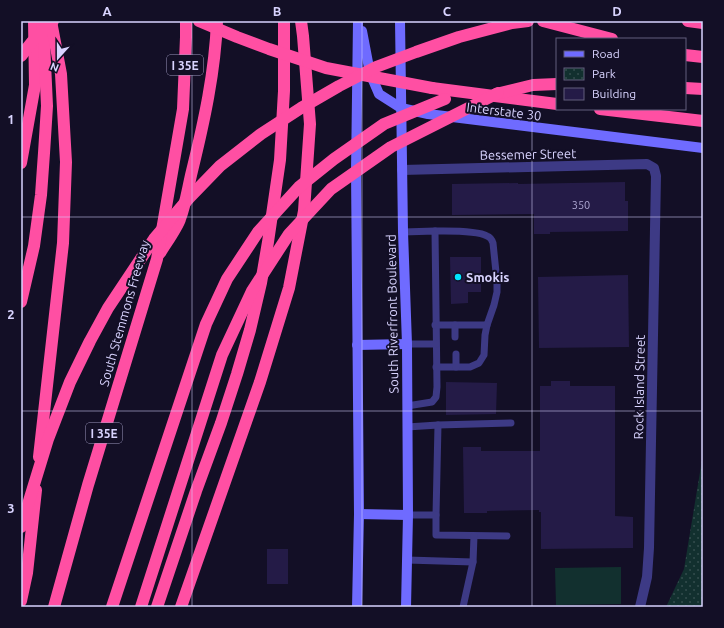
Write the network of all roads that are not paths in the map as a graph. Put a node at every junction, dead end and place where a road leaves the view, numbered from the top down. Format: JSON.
{"nodes":[{"id":1,"x":34,"y":21,"type":"edge"},
{"id":2,"x":42,"y":21,"type":"edge"},
{"id":3,"x":52,"y":21,"type":"edge"},
{"id":4,"x":186,"y":21,"type":"edge"},
{"id":5,"x":199,"y":21,"type":"edge"},
{"id":6,"x":217,"y":21,"type":"edge"},
{"id":7,"x":284,"y":21,"type":"edge"},
{"id":8,"x":301,"y":21,"type":"edge"},
{"id":9,"x":359,"y":21,"type":"edge"},
{"id":10,"x":400,"y":21,"type":"edge"},
{"id":11,"x":528,"y":21,"type":"edge"},
{"id":12,"x":543,"y":21,"type":"edge"},
{"id":13,"x":688,"y":21,"type":"edge"},
{"id":14,"x":703,"y":23,"type":"edge"},
{"id":15,"x":608,"y":38,"type":"edge"},
{"id":16,"x":686,"y":55,"type":"edge"},
{"id":17,"x":21,"y":56,"type":"edge"},
{"id":18,"x":703,"y":57,"type":"edge"},
{"id":19,"x":556,"y":84,"type":"edge"},
{"id":20,"x":686,"y":88,"type":"edge"},
{"id":21,"x":703,"y":89,"type":"edge"},
{"id":22,"x":498,"y":93,"type":"junction"},
{"id":23,"x":556,"y":104,"type":"edge"},
{"id":24,"x":401,"y":108,"type":"junction"},
{"id":25,"x":608,"y":110,"type":"edge"},
{"id":26,"x":703,"y":122,"type":"edge"},
{"id":27,"x":703,"y":148,"type":"edge"},
{"id":28,"x":21,"y":163,"type":"edge"},
{"id":29,"x":654,"y":168,"type":"joint"},
{"id":30,"x":402,"y":170,"type":"junction"},
{"id":31,"x":434,"y":231,"type":"junction"},
{"id":32,"x":404,"y":232,"type":"junction"},
{"id":33,"x":157,"y":259,"type":"junction"},
{"id":34,"x":21,"y":302,"type":"edge"},
{"id":35,"x":435,"y":325,"type":"junction"},
{"id":36,"x":455,"y":325,"type":"junction"},
{"id":37,"x":487,"y":325,"type":"junction"},
{"id":38,"x":455,"y":337,"type":"dead end"},
{"id":39,"x":407,"y":344,"type":"junction"},
{"id":40,"x":436,"y":344,"type":"junction"},
{"id":41,"x":358,"y":345,"type":"junction"},
{"id":42,"x":456,"y":354,"type":"dead end"},
{"id":43,"x":436,"y":368,"type":"junction"},
{"id":44,"x":456,"y":368,"type":"junction"},
{"id":45,"x":407,"y":406,"type":"junction"},
{"id":46,"x":511,"y":423,"type":"dead end"},
{"id":47,"x":438,"y":426,"type":"junction"},
{"id":48,"x":407,"y":427,"type":"junction"},
{"id":49,"x":359,"y":514,"type":"junction"},
{"id":50,"x":408,"y":515,"type":"junction"},
{"id":51,"x":436,"y":515,"type":"junction"},
{"id":52,"x":21,"y":527,"type":"edge"},
{"id":53,"x":474,"y":536,"type":"junction"},
{"id":54,"x":507,"y":536,"type":"dead end"},
{"id":55,"x":407,"y":560,"type":"junction"},
{"id":56,"x":473,"y":562,"type":"junction"},
{"id":57,"x":21,"y":601,"type":"edge"},
{"id":58,"x":54,"y":607,"type":"edge"},
{"id":59,"x":112,"y":607,"type":"edge"},
{"id":60,"x":141,"y":607,"type":"edge"},
{"id":61,"x":158,"y":607,"type":"edge"},
{"id":62,"x":181,"y":607,"type":"edge"},
{"id":63,"x":357,"y":607,"type":"edge"},
{"id":64,"x":406,"y":607,"type":"edge"},
{"id":65,"x":463,"y":607,"type":"edge"},
{"id":66,"x":640,"y":607,"type":"edge"}],
"edges":[{"from":1,"to":28,"type":"highway"},
{"from":2,"to":34,"type":"highway"},
{"from":3,"to":17,"type":"highway","bridge":true},
{"from":3,"to":57,"type":"highway"},
{"from":4,"to":33,"type":"highway","name":"South Stemmons Freeway","number":"I 35E"},
{"from":5,"to":23,"type":"highway","bridge":true},
{"from":6,"to":33,"type":"highway"},
{"from":7,"to":61,"type":"highway"},
{"from":8,"to":62,"type":"highway"},
{"from":9,"to":24,"type":"main road","name":"Interstate 30"},
{"from":9,"to":41,"type":"main road"},
{"from":10,"to":24,"type":"main road","name":"South Riverfront Boulevard"},
{"from":11,"to":52,"type":"highway","bridge":true},
{"from":12,"to":15,"type":"highway"},
{"from":13,"to":14,"type":"highway"},
{"from":16,"to":18,"type":"highway"},
{"from":19,"to":22,"type":"highway"},
{"from":20,"to":21,"type":"highway"},
{"from":22,"to":59,"type":"highway","bridge":true},
{"from":22,"to":60,"type":"highway","bridge":true},
{"from":24,"to":27,"type":"main road","name":"Interstate 30"},
{"from":24,"to":30,"type":"main road","name":"South Riverfront Boulevard"},
{"from":25,"to":26,"type":"highway"},
{"from":29,"to":30,"type":"street","name":"Bessemer Street"},
{"from":29,"to":66,"type":"street","name":"Rock Island Street"},
{"from":30,"to":32,"type":"main road","name":"South Riverfront Boulevard"},
{"from":31,"to":32,"type":"lane"},
{"from":31,"to":35,"type":"lane"},
{"from":31,"to":37,"type":"lane"},
{"from":32,"to":39,"type":"main road","name":"South Riverfront Boulevard"},
{"from":33,"to":58,"type":"highway","name":"South Stemmons Freeway","number":"I 35E"},
{"from":35,"to":36,"type":"lane"},
{"from":35,"to":40,"type":"lane"},
{"from":36,"to":37,"type":"lane"},
{"from":36,"to":38,"type":"lane"},
{"from":37,"to":44,"type":"lane"},
{"from":39,"to":40,"type":"lane"},
{"from":39,"to":41,"type":"main road"},
{"from":39,"to":45,"type":"main road","name":"South Riverfront Boulevard"},
{"from":40,"to":43,"type":"lane"},
{"from":41,"to":49,"type":"main road"},
{"from":42,"to":44,"type":"lane"},
{"from":43,"to":44,"type":"lane"},
{"from":43,"to":45,"type":"lane"},
{"from":45,"to":48,"type":"main road","name":"South Riverfront Boulevard"},
{"from":46,"to":47,"type":"lane"},
{"from":47,"to":48,"type":"lane"},
{"from":47,"to":51,"type":"lane"},
{"from":48,"to":50,"type":"main road","name":"South Riverfront Boulevard"},
{"from":49,"to":50,"type":"main road"},
{"from":49,"to":63,"type":"main road"},
{"from":50,"to":51,"type":"lane"},
{"from":50,"to":55,"type":"main road","name":"South Riverfront Boulevard"},
{"from":51,"to":53,"type":"lane"},
{"from":53,"to":54,"type":"lane"},
{"from":53,"to":56,"type":"lane"},
{"from":55,"to":56,"type":"lane"},
{"from":55,"to":64,"type":"main road","name":"South Riverfront Boulevard"},
{"from":56,"to":65,"type":"lane"}]}
